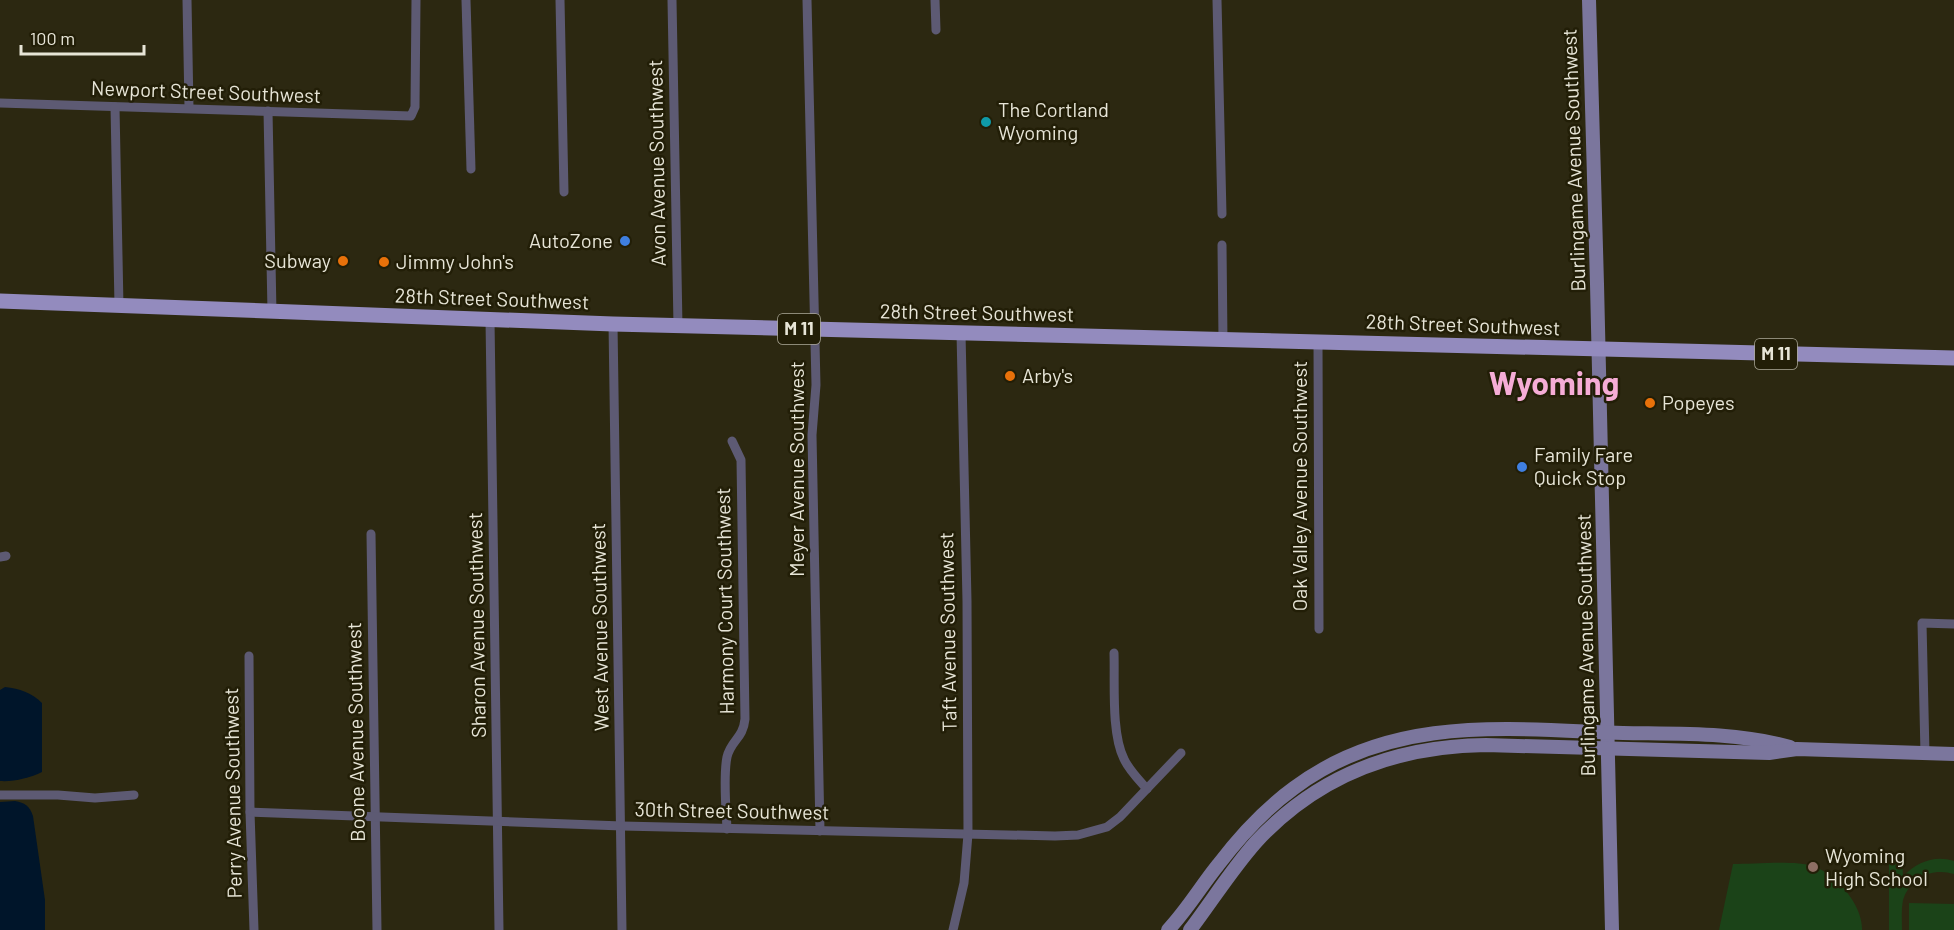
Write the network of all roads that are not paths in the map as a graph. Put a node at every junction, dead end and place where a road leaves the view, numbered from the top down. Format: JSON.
{"nodes":[{"id":1,"x":187,"y":0,"type":"edge"},
{"id":2,"x":416,"y":0,"type":"edge"},
{"id":3,"x":466,"y":0,"type":"edge"},
{"id":4,"x":560,"y":0,"type":"edge"},
{"id":5,"x":672,"y":0,"type":"edge"},
{"id":6,"x":807,"y":0,"type":"edge"},
{"id":7,"x":936,"y":0,"type":"edge"},
{"id":8,"x":1217,"y":0,"type":"edge"},
{"id":9,"x":1588,"y":0,"type":"edge"},
{"id":10,"x":936,"y":30,"type":"dead end"},
{"id":11,"x":0,"y":103,"type":"edge"},
{"id":12,"x":115,"y":107,"type":"junction"},
{"id":13,"x":189,"y":108,"type":"junction"},
{"id":14,"x":268,"y":111,"type":"junction"},
{"id":15,"x":471,"y":169,"type":"dead end"},
{"id":16,"x":564,"y":192,"type":"dead end"},
{"id":17,"x":1222,"y":214,"type":"dead end"},
{"id":18,"x":1222,"y":245,"type":"dead end"},
{"id":19,"x":0,"y":302,"type":"edge"},
{"id":20,"x":119,"y":306,"type":"junction"},
{"id":21,"x":272,"y":312,"type":"junction"},
{"id":22,"x":490,"y":320,"type":"junction"},
{"id":23,"x":613,"y":324,"type":"junction"},
{"id":24,"x":678,"y":326,"type":"junction"},
{"id":25,"x":814,"y":329,"type":"junction"},
{"id":26,"x":961,"y":333,"type":"junction"},
{"id":27,"x":1223,"y":340,"type":"junction"},
{"id":28,"x":1318,"y":342,"type":"junction"},
{"id":29,"x":1599,"y":349,"type":"junction"},
{"id":30,"x":1954,"y":358,"type":"edge"},
{"id":31,"x":732,"y":441,"type":"dead end"},
{"id":32,"x":371,"y":534,"type":"dead end"},
{"id":33,"x":1954,"y":624,"type":"edge"},
{"id":34,"x":1319,"y":629,"type":"dead end"},
{"id":35,"x":1114,"y":653,"type":"dead end"},
{"id":36,"x":249,"y":656,"type":"dead end"},
{"id":37,"x":1607,"y":732,"type":"junction"},
{"id":38,"x":1608,"y":749,"type":"junction"},
{"id":39,"x":1797,"y":749,"type":"junction"},
{"id":40,"x":1181,"y":753,"type":"dead end"},
{"id":41,"x":1925,"y":754,"type":"junction"},
{"id":42,"x":1954,"y":754,"type":"edge"},
{"id":43,"x":1147,"y":789,"type":"junction"},
{"id":44,"x":0,"y":795,"type":"edge"},
{"id":45,"x":134,"y":795,"type":"dead end"},
{"id":46,"x":250,"y":812,"type":"junction"},
{"id":47,"x":375,"y":816,"type":"junction"},
{"id":48,"x":498,"y":821,"type":"junction"},
{"id":49,"x":622,"y":826,"type":"junction"},
{"id":50,"x":727,"y":829,"type":"junction"},
{"id":51,"x":820,"y":831,"type":"junction"},
{"id":52,"x":968,"y":834,"type":"junction"},
{"id":53,"x":254,"y":930,"type":"edge"},
{"id":54,"x":377,"y":930,"type":"edge"},
{"id":55,"x":499,"y":930,"type":"edge"},
{"id":56,"x":622,"y":930,"type":"edge"},
{"id":57,"x":953,"y":930,"type":"edge"},
{"id":58,"x":1168,"y":930,"type":"edge"},
{"id":59,"x":1190,"y":930,"type":"edge"},
{"id":60,"x":1612,"y":930,"type":"edge"}],
"edges":[{"from":1,"to":13,"type":"street"},
{"from":2,"to":14,"type":"street","name":"Newport Street Southwest"},
{"from":3,"to":15,"type":"street"},
{"from":4,"to":16,"type":"street"},
{"from":5,"to":24,"type":"street","name":"Avon Avenue Southwest"},
{"from":6,"to":25,"type":"street","name":"Meyer Avenue Southwest"},
{"from":7,"to":10,"type":"street"},
{"from":8,"to":17,"type":"street"},
{"from":9,"to":29,"type":"street","name":"Burlingame Avenue Southwest"},
{"from":11,"to":12,"type":"street","name":"Newport Street Southwest"},
{"from":12,"to":13,"type":"street","name":"Newport Street Southwest"},
{"from":12,"to":20,"type":"street"},
{"from":13,"to":14,"type":"street","name":"Newport Street Southwest"},
{"from":14,"to":21,"type":"street"},
{"from":18,"to":27,"type":"street"},
{"from":19,"to":20,"type":"main road","name":"28th Street Southwest","number":"M 11"},
{"from":20,"to":21,"type":"main road","name":"28th Street Southwest","number":"M 11"},
{"from":21,"to":22,"type":"main road","name":"28th Street Southwest","number":"M 11"},
{"from":22,"to":23,"type":"main road","name":"28th Street Southwest","number":"M 11"},
{"from":22,"to":48,"type":"street","name":"Sharon Avenue Southwest"},
{"from":23,"to":24,"type":"main road","name":"28th Street Southwest","number":"M 11"},
{"from":23,"to":49,"type":"street","name":"West Avenue Southwest"},
{"from":24,"to":25,"type":"main road","name":"28th Street Southwest","number":"M 11"},
{"from":25,"to":26,"type":"main road","name":"28th Street Southwest","number":"M 11"},
{"from":25,"to":51,"type":"street","name":"Meyer Avenue Southwest"},
{"from":26,"to":27,"type":"main road","name":"28th Street Southwest","number":"M 11"},
{"from":26,"to":52,"type":"street","name":"Taft Avenue Southwest"},
{"from":27,"to":28,"type":"main road","name":"28th Street Southwest","number":"M 11"},
{"from":28,"to":29,"type":"main road","name":"28th Street Southwest","number":"M 11"},
{"from":28,"to":34,"type":"street","name":"Oak Valley Avenue Southwest"},
{"from":29,"to":30,"type":"main road","name":"28th Street Southwest","number":"M 11"},
{"from":29,"to":37,"type":"street","name":"Burlingame Avenue Southwest"},
{"from":31,"to":50,"type":"street","name":"Harmony Court Southwest"},
{"from":32,"to":47,"type":"street","name":"Boone Avenue Southwest"},
{"from":33,"to":41,"type":"street"},
{"from":35,"to":43,"type":"street"},
{"from":36,"to":46,"type":"street","name":"Perry Avenue Southwest"},
{"from":37,"to":38,"type":"street","name":"Burlingame Avenue Southwest"},
{"from":37,"to":39,"type":"street"},
{"from":37,"to":58,"type":"street"},
{"from":38,"to":39,"type":"street"},
{"from":38,"to":59,"type":"street"},
{"from":38,"to":60,"type":"street","name":"Burlingame Avenue Southwest"},
{"from":39,"to":41,"type":"street"},
{"from":40,"to":43,"type":"street","name":"30th Street Southwest"},
{"from":41,"to":42,"type":"street"},
{"from":43,"to":52,"type":"street","name":"30th Street Southwest"},
{"from":44,"to":45,"type":"street"},
{"from":46,"to":47,"type":"street","name":"30th Street Southwest"},
{"from":46,"to":53,"type":"street","name":"Perry Avenue Southwest"},
{"from":47,"to":48,"type":"street","name":"30th Street Southwest"},
{"from":47,"to":54,"type":"street","name":"Boone Avenue Southwest"},
{"from":48,"to":49,"type":"street","name":"30th Street Southwest"},
{"from":48,"to":55,"type":"street","name":"Sharon Avenue Southwest"},
{"from":49,"to":50,"type":"street","name":"30th Street Southwest"},
{"from":49,"to":56,"type":"street","name":"West Avenue Southwest"},
{"from":50,"to":51,"type":"street","name":"30th Street Southwest"},
{"from":51,"to":52,"type":"street","name":"30th Street Southwest"},
{"from":52,"to":57,"type":"street","name":"Taft Avenue Southwest"}]}
